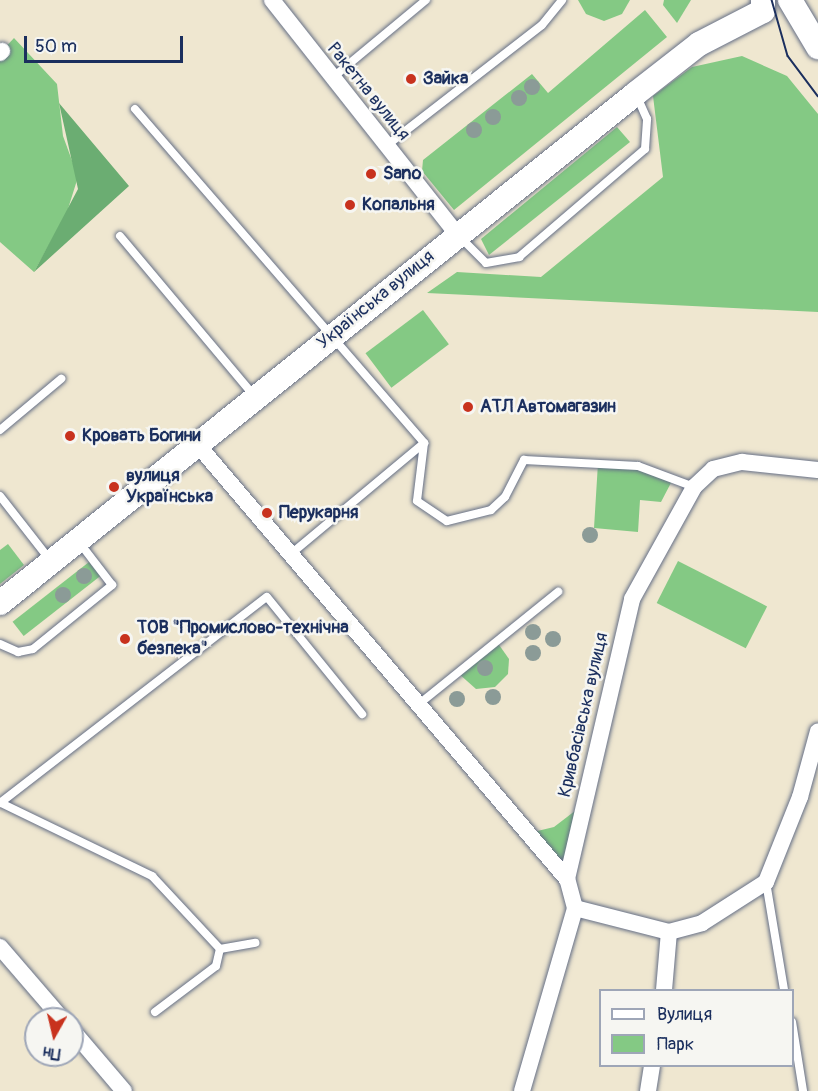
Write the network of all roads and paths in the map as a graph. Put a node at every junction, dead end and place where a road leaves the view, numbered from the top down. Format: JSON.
{"nodes":[{"id":1,"x":272,"y":0,"type":"edge"},
{"id":2,"x":426,"y":0,"type":"edge"},
{"id":3,"x":562,"y":0,"type":"edge"},
{"id":4,"x":790,"y":0,"type":"edge"},
{"id":5,"x":766,"y":4,"type":"edge"},
{"id":6,"x":800,"y":22,"type":"junction"},
{"id":7,"x":818,"y":47,"type":"edge"},
{"id":8,"x":331,"y":79,"type":"junction"},
{"id":9,"x":635,"y":94,"type":"junction"},
{"id":10,"x":135,"y":110,"type":"dead end"},
{"id":11,"x":386,"y":146,"type":"junction"},
{"id":12,"x":458,"y":234,"type":"junction"},
{"id":13,"x":120,"y":236,"type":"dead end"},
{"id":14,"x":333,"y":334,"type":"junction"},
{"id":15,"x":61,"y":379,"type":"dead end"},
{"id":16,"x":255,"y":398,"type":"junction"},
{"id":17,"x":0,"y":430,"type":"edge"},
{"id":18,"x":424,"y":443,"type":"junction"},
{"id":19,"x":197,"y":444,"type":"junction"},
{"id":20,"x":818,"y":470,"type":"edge"},
{"id":21,"x":694,"y":487,"type":"junction"},
{"id":22,"x":0,"y":496,"type":"edge"},
{"id":23,"x":78,"y":541,"type":"junction"},
{"id":24,"x":291,"y":554,"type":"junction"},
{"id":25,"x":52,"y":562,"type":"junction"},
{"id":26,"x":558,"y":592,"type":"dead end"},
{"id":27,"x":0,"y":603,"type":"edge"},
{"id":28,"x":0,"y":644,"type":"edge"},
{"id":29,"x":419,"y":704,"type":"junction"},
{"id":30,"x":362,"y":714,"type":"dead end"},
{"id":31,"x":818,"y":731,"type":"edge"},
{"id":32,"x":0,"y":803,"type":"edge"},
{"id":33,"x":567,"y":879,"type":"junction"},
{"id":34,"x":766,"y":882,"type":"junction"},
{"id":35,"x":575,"y":908,"type":"junction"},
{"id":36,"x":669,"y":932,"type":"junction"},
{"id":37,"x":255,"y":943,"type":"dead end"},
{"id":38,"x":0,"y":947,"type":"edge"},
{"id":39,"x":220,"y":950,"type":"junction"},
{"id":40,"x":664,"y":989,"type":"edge"},
{"id":41,"x":784,"y":989,"type":"edge"},
{"id":42,"x":52,"y":1007,"type":"edge"},
{"id":43,"x":155,"y":1012,"type":"dead end"},
{"id":44,"x":794,"y":1036,"type":"edge"},
{"id":45,"x":84,"y":1044,"type":"edge"},
{"id":46,"x":652,"y":1067,"type":"edge"},
{"id":47,"x":124,"y":1091,"type":"edge"},
{"id":48,"x":522,"y":1091,"type":"edge"},
{"id":49,"x":648,"y":1091,"type":"edge"},
{"id":50,"x":802,"y":1091,"type":"edge"}],
"edges":[{"from":1,"to":8,"type":"street","name":"Ракетна вулиця"},
{"from":2,"to":8,"type":"lane"},
{"from":3,"to":11,"type":"lane"},
{"from":4,"to":6,"type":"main road"},
{"from":5,"to":6,"type":"main road"},
{"from":5,"to":9,"type":"main road","name":"Українська вулиця"},
{"from":6,"to":7,"type":"main road"},
{"from":8,"to":11,"type":"street","name":"Ракетна вулиця"},
{"from":9,"to":12,"type":"main road","name":"Українська вулиця"},
{"from":9,"to":12,"type":"lane"},
{"from":10,"to":14,"type":"lane"},
{"from":11,"to":12,"type":"street","name":"Ракетна вулиця"},
{"from":12,"to":14,"type":"main road","name":"Українська вулиця"},
{"from":13,"to":16,"type":"lane"},
{"from":14,"to":16,"type":"main road","name":"Українська вулиця"},
{"from":14,"to":18,"type":"lane"},
{"from":15,"to":17,"type":"lane"},
{"from":16,"to":19,"type":"main road","name":"Українська вулиця"},
{"from":18,"to":21,"type":"lane"},
{"from":18,"to":24,"type":"lane"},
{"from":19,"to":23,"type":"main road","name":"Українська вулиця"},
{"from":19,"to":24,"type":"street"},
{"from":20,"to":21,"type":"street","name":"Кривбасівська вулиця"},
{"from":21,"to":33,"type":"street","name":"Кривбасівська вулиця"},
{"from":22,"to":25,"type":"lane"},
{"from":23,"to":25,"type":"main road","name":"Українська вулиця"},
{"from":23,"to":28,"type":"lane"},
{"from":24,"to":29,"type":"street"},
{"from":25,"to":27,"type":"main road","name":"Українська вулиця"},
{"from":26,"to":29,"type":"lane"},
{"from":29,"to":33,"type":"street"},
{"from":30,"to":32,"type":"lane"},
{"from":31,"to":34,"type":"street"},
{"from":32,"to":39,"type":"lane"},
{"from":33,"to":35,"type":"street","name":"Кривбасівська вулиця"},
{"from":34,"to":36,"type":"street"},
{"from":34,"to":41,"type":"lane"},
{"from":35,"to":36,"type":"street"},
{"from":35,"to":48,"type":"street"},
{"from":36,"to":40,"type":"street"},
{"from":37,"to":39,"type":"lane"},
{"from":38,"to":42,"type":"street"},
{"from":39,"to":43,"type":"lane"},
{"from":44,"to":50,"type":"lane"},
{"from":45,"to":47,"type":"street"},
{"from":46,"to":49,"type":"street"}]}
